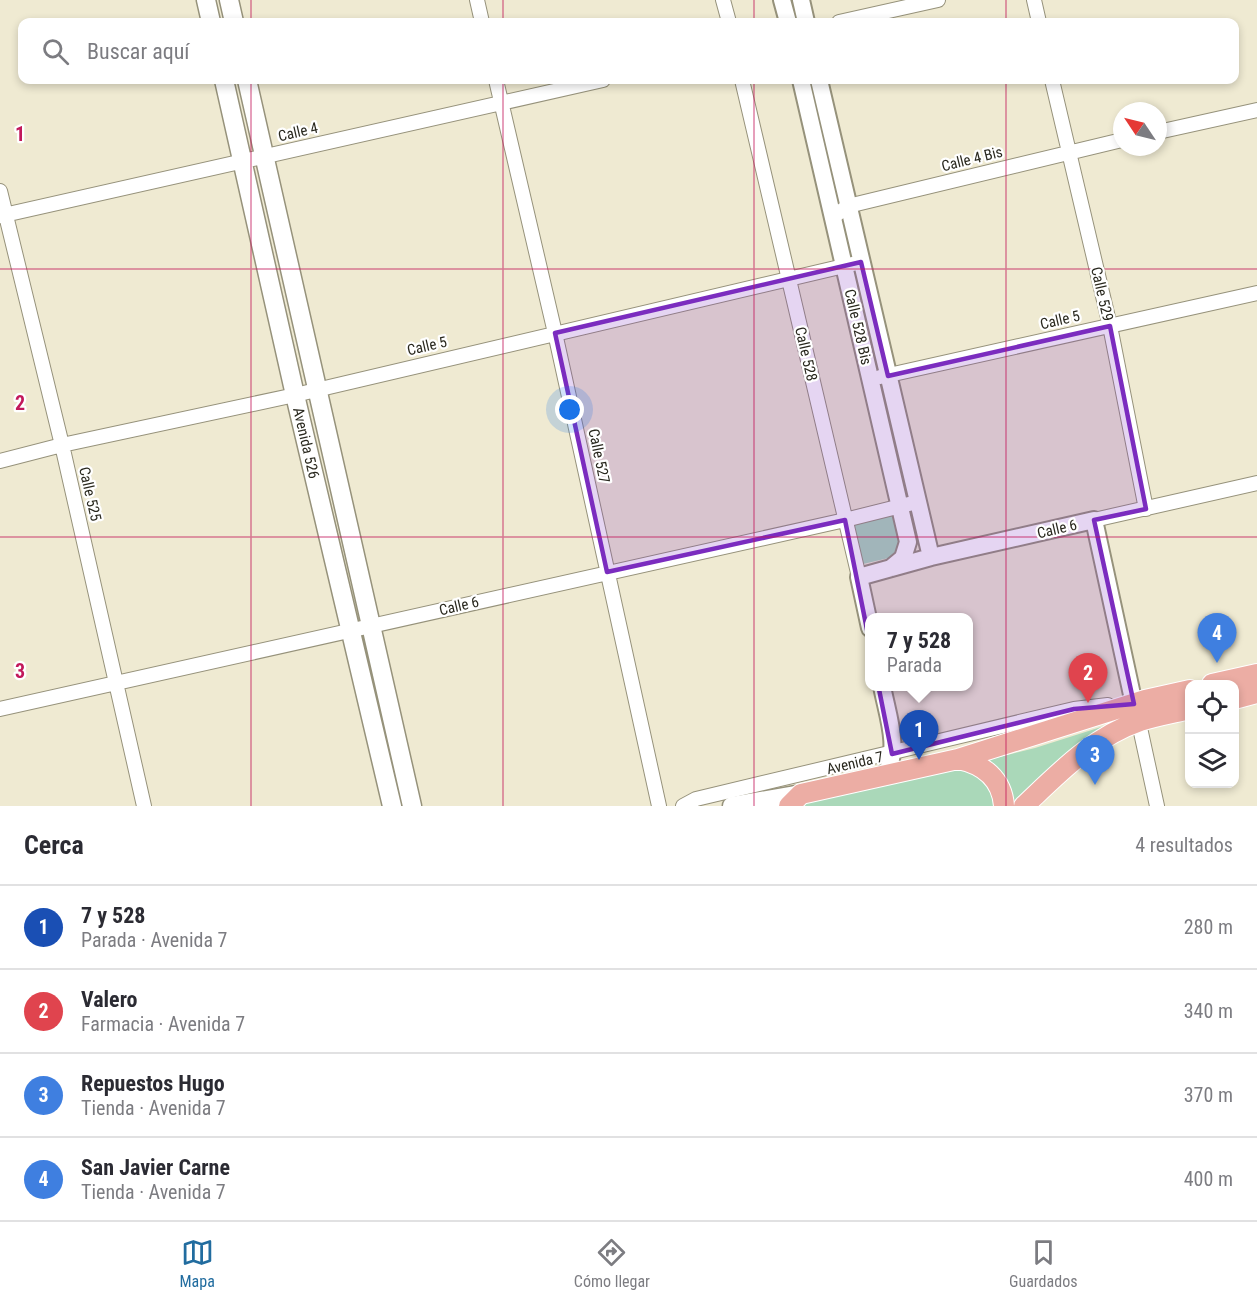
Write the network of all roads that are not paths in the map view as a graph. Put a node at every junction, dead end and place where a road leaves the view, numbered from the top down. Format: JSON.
{"nodes":[{"id":1,"x":206,"y":0,"type":"edge"},
{"id":2,"x":229,"y":0,"type":"edge"},
{"id":3,"x":477,"y":0,"type":"edge"},
{"id":4,"x":723,"y":0,"type":"edge"},
{"id":5,"x":782,"y":0,"type":"edge"},
{"id":6,"x":801,"y":0,"type":"edge"},
{"id":7,"x":938,"y":0,"type":"edge"},
{"id":8,"x":1034,"y":0,"type":"edge"},
{"id":9,"x":210,"y":18,"type":"edge"},
{"id":10,"x":233,"y":18,"type":"edge"},
{"id":11,"x":481,"y":18,"type":"edge"},
{"id":12,"x":728,"y":18,"type":"edge"},
{"id":13,"x":787,"y":18,"type":"edge"},
{"id":14,"x":805,"y":18,"type":"edge"},
{"id":15,"x":857,"y":18,"type":"edge"},
{"id":16,"x":1038,"y":18,"type":"edge"},
{"id":17,"x":225,"y":84,"type":"edge"},
{"id":18,"x":248,"y":84,"type":"edge"},
{"id":19,"x":497,"y":84,"type":"edge"},
{"id":20,"x":584,"y":84,"type":"edge"},
{"id":21,"x":743,"y":84,"type":"edge"},
{"id":22,"x":802,"y":84,"type":"edge"},
{"id":23,"x":820,"y":84,"type":"edge"},
{"id":24,"x":1053,"y":84,"type":"edge"},
{"id":25,"x":501,"y":102,"type":"junction"},
{"id":26,"x":1257,"y":110,"type":"edge"},
{"id":27,"x":1167,"y":130,"type":"edge"},
{"id":28,"x":1113,"y":142,"type":"edge"},
{"id":29,"x":1069,"y":153,"type":"junction"},
{"id":30,"x":265,"y":156,"type":"junction"},
{"id":31,"x":243,"y":161,"type":"junction"},
{"id":32,"x":0,"y":191,"type":"edge"},
{"id":33,"x":848,"y":206,"type":"junction"},
{"id":34,"x":3,"y":216,"type":"edge"},
{"id":35,"x":833,"y":217,"type":"junction"},
{"id":36,"x":861,"y":262,"type":"junction"},
{"id":37,"x":844,"y":266,"type":"junction"},
{"id":38,"x":788,"y":279,"type":"junction"},
{"id":39,"x":1257,"y":293,"type":"edge"},
{"id":40,"x":1110,"y":326,"type":"junction"},
{"id":41,"x":555,"y":333,"type":"junction"},
{"id":42,"x":888,"y":376,"type":"junction"},
{"id":43,"x":869,"y":379,"type":"junction"},
{"id":44,"x":316,"y":389,"type":"junction"},
{"id":45,"x":295,"y":395,"type":"junction"},
{"id":46,"x":62,"y":445,"type":"junction"},
{"id":47,"x":0,"y":461,"type":"edge"},
{"id":48,"x":1257,"y":483,"type":"edge"},
{"id":49,"x":916,"y":502,"type":"junction"},
{"id":50,"x":899,"y":507,"type":"junction"},
{"id":51,"x":1146,"y":509,"type":"junction"},
{"id":52,"x":845,"y":520,"type":"junction"},
{"id":53,"x":1094,"y":520,"type":"junction"},
{"id":54,"x":931,"y":557,"type":"junction"},
{"id":55,"x":891,"y":568,"type":"junction"},
{"id":56,"x":607,"y":572,"type":"junction"},
{"id":57,"x":859,"y":577,"type":"junction"},
{"id":58,"x":867,"y":613,"type":"edge"},
{"id":59,"x":370,"y":627,"type":"junction"},
{"id":60,"x":350,"y":630,"type":"junction"},
{"id":61,"x":1257,"y":674,"type":"edge"},
{"id":62,"x":1230,"y":680,"type":"edge"},
{"id":63,"x":116,"y":683,"type":"junction"},
{"id":64,"x":883,"y":691,"type":"edge"},
{"id":65,"x":1185,"y":692,"type":"edge"},
{"id":66,"x":1257,"y":693,"type":"edge"},
{"id":67,"x":1239,"y":698,"type":"edge"},
{"id":68,"x":0,"y":709,"type":"edge"},
{"id":69,"x":1185,"y":709,"type":"edge"},
{"id":70,"x":1136,"y":713,"type":"junction"},
{"id":71,"x":892,"y":754,"type":"junction"},
{"id":72,"x":958,"y":759,"type":"junction"},
{"id":73,"x":885,"y":776,"type":"junction"},
{"id":74,"x":795,"y":800,"type":"edge"},
{"id":75,"x":144,"y":806,"type":"edge"},
{"id":76,"x":392,"y":806,"type":"edge"},
{"id":77,"x":412,"y":806,"type":"edge"},
{"id":78,"x":659,"y":806,"type":"edge"},
{"id":79,"x":683,"y":806,"type":"edge"},
{"id":80,"x":732,"y":806,"type":"edge"},
{"id":81,"x":1004,"y":806,"type":"edge"},
{"id":82,"x":1024,"y":806,"type":"edge"},
{"id":83,"x":1157,"y":806,"type":"edge"}],
"edges":[{"from":1,"to":9,"type":"main road"},
{"from":2,"to":10,"type":"main road"},
{"from":3,"to":11,"type":"street"},
{"from":4,"to":12,"type":"street"},
{"from":5,"to":13,"type":"street"},
{"from":6,"to":14,"type":"street"},
{"from":7,"to":15,"type":"street"},
{"from":8,"to":16,"type":"street"},
{"from":17,"to":31,"type":"main road","name":"Avenida 526"},
{"from":18,"to":30,"type":"main road","name":"Avenida 526"},
{"from":19,"to":25,"type":"street","name":"Calle 527"},
{"from":20,"to":25,"type":"street","name":"Calle 4"},
{"from":21,"to":38,"type":"street","name":"Calle 528"},
{"from":22,"to":35,"type":"street","name":"Calle 528 Bis"},
{"from":23,"to":33,"type":"street","name":"Calle 528 Bis"},
{"from":24,"to":29,"type":"street","name":"Calle 529"},
{"from":25,"to":30,"type":"street","name":"Calle 4"},
{"from":25,"to":41,"type":"street","name":"Calle 527"},
{"from":26,"to":27,"type":"street"},
{"from":28,"to":29,"type":"street","name":"Calle 4 Bis"},
{"from":29,"to":33,"type":"street","name":"Calle 4 Bis"},
{"from":29,"to":40,"type":"street","name":"Calle 529"},
{"from":30,"to":31,"type":"street","name":"Calle 4"},
{"from":30,"to":44,"type":"main road","name":"Avenida 526"},
{"from":31,"to":34,"type":"street","name":"Calle 4"},
{"from":31,"to":45,"type":"main road","name":"Avenida 526"},
{"from":32,"to":34,"type":"street","name":"Calle 525"},
{"from":33,"to":35,"type":"street","name":"Calle 4 Bis"},
{"from":33,"to":36,"type":"street","name":"Calle 528 Bis"},
{"from":34,"to":46,"type":"street","name":"Calle 525"},
{"from":35,"to":37,"type":"street","name":"Calle 528 Bis"},
{"from":36,"to":37,"type":"street","name":"Calle 5"},
{"from":36,"to":42,"type":"street","name":"Calle 528 Bis"},
{"from":37,"to":38,"type":"street","name":"Calle 5"},
{"from":37,"to":43,"type":"street","name":"Calle 528 Bis"},
{"from":38,"to":41,"type":"street","name":"Calle 5"},
{"from":38,"to":52,"type":"street","name":"Calle 528"},
{"from":39,"to":40,"type":"street","name":"Calle 5"},
{"from":40,"to":42,"type":"street","name":"Calle 5"},
{"from":40,"to":51,"type":"street","name":"Calle 529"},
{"from":41,"to":44,"type":"street","name":"Calle 5"},
{"from":41,"to":56,"type":"street","name":"Calle 527"},
{"from":42,"to":43,"type":"street","name":"Calle 5"},
{"from":42,"to":49,"type":"street","name":"Calle 528 Bis"},
{"from":43,"to":50,"type":"street","name":"Calle 528 Bis"},
{"from":44,"to":45,"type":"street","name":"Calle 5"},
{"from":44,"to":59,"type":"main road","name":"Avenida 526"},
{"from":45,"to":46,"type":"street","name":"Calle 5"},
{"from":45,"to":60,"type":"main road","name":"Avenida 526"},
{"from":46,"to":47,"type":"street","name":"Calle 5"},
{"from":46,"to":63,"type":"street","name":"Calle 525"},
{"from":48,"to":51,"type":"street","name":"Calle 6"},
{"from":49,"to":50,"type":"street","name":"Calle 6"},
{"from":49,"to":54,"type":"street","name":"Calle 528 Bis"},
{"from":50,"to":52,"type":"street","name":"Calle 6"},
{"from":50,"to":55,"type":"street","name":"Calle 528 Bis"},
{"from":51,"to":53,"type":"street","name":"Calle 6"},
{"from":52,"to":56,"type":"street","name":"Calle 6"},
{"from":52,"to":57,"type":"street","name":"Calle 528"},
{"from":53,"to":54,"type":"street","name":"Calle 6"},
{"from":53,"to":70,"type":"street"},
{"from":54,"to":55,"type":"street","name":"Calle 6"},
{"from":55,"to":57,"type":"street","name":"Calle 6"},
{"from":56,"to":59,"type":"street","name":"Calle 6"},
{"from":56,"to":78,"type":"street","name":"Calle 527"},
{"from":57,"to":58,"type":"street","name":"Calle 528"},
{"from":59,"to":60,"type":"street","name":"Calle 6"},
{"from":59,"to":77,"type":"main road","name":"Avenida 526"},
{"from":60,"to":63,"type":"street","name":"Calle 6"},
{"from":60,"to":76,"type":"main road","name":"Avenida 526"},
{"from":61,"to":62,"type":"main road"},
{"from":63,"to":68,"type":"street","name":"Calle 6"},
{"from":63,"to":75,"type":"street","name":"Calle 525"},
{"from":64,"to":71,"type":"street"},
{"from":65,"to":70,"type":"main road","name":"Avenida 7"},
{"from":66,"to":67,"type":"main road"},
{"from":69,"to":70,"type":"main road","name":"Avenida 7"},
{"from":70,"to":71,"type":"street","name":"Avenida 7"},
{"from":70,"to":72,"type":"main road","name":"Avenida 7"},
{"from":70,"to":82,"type":"main road","name":"Avenida 7"},
{"from":70,"to":83,"type":"street"},
{"from":71,"to":73,"type":"street"},
{"from":71,"to":79,"type":"street","name":"Avenida 7"},
{"from":72,"to":73,"type":"main road","name":"Avenida 7"},
{"from":72,"to":81,"type":"main road"},
{"from":73,"to":74,"type":"main road","name":"Avenida 7"},
{"from":74,"to":80,"type":"main road","name":"Avenida 7"}]}
